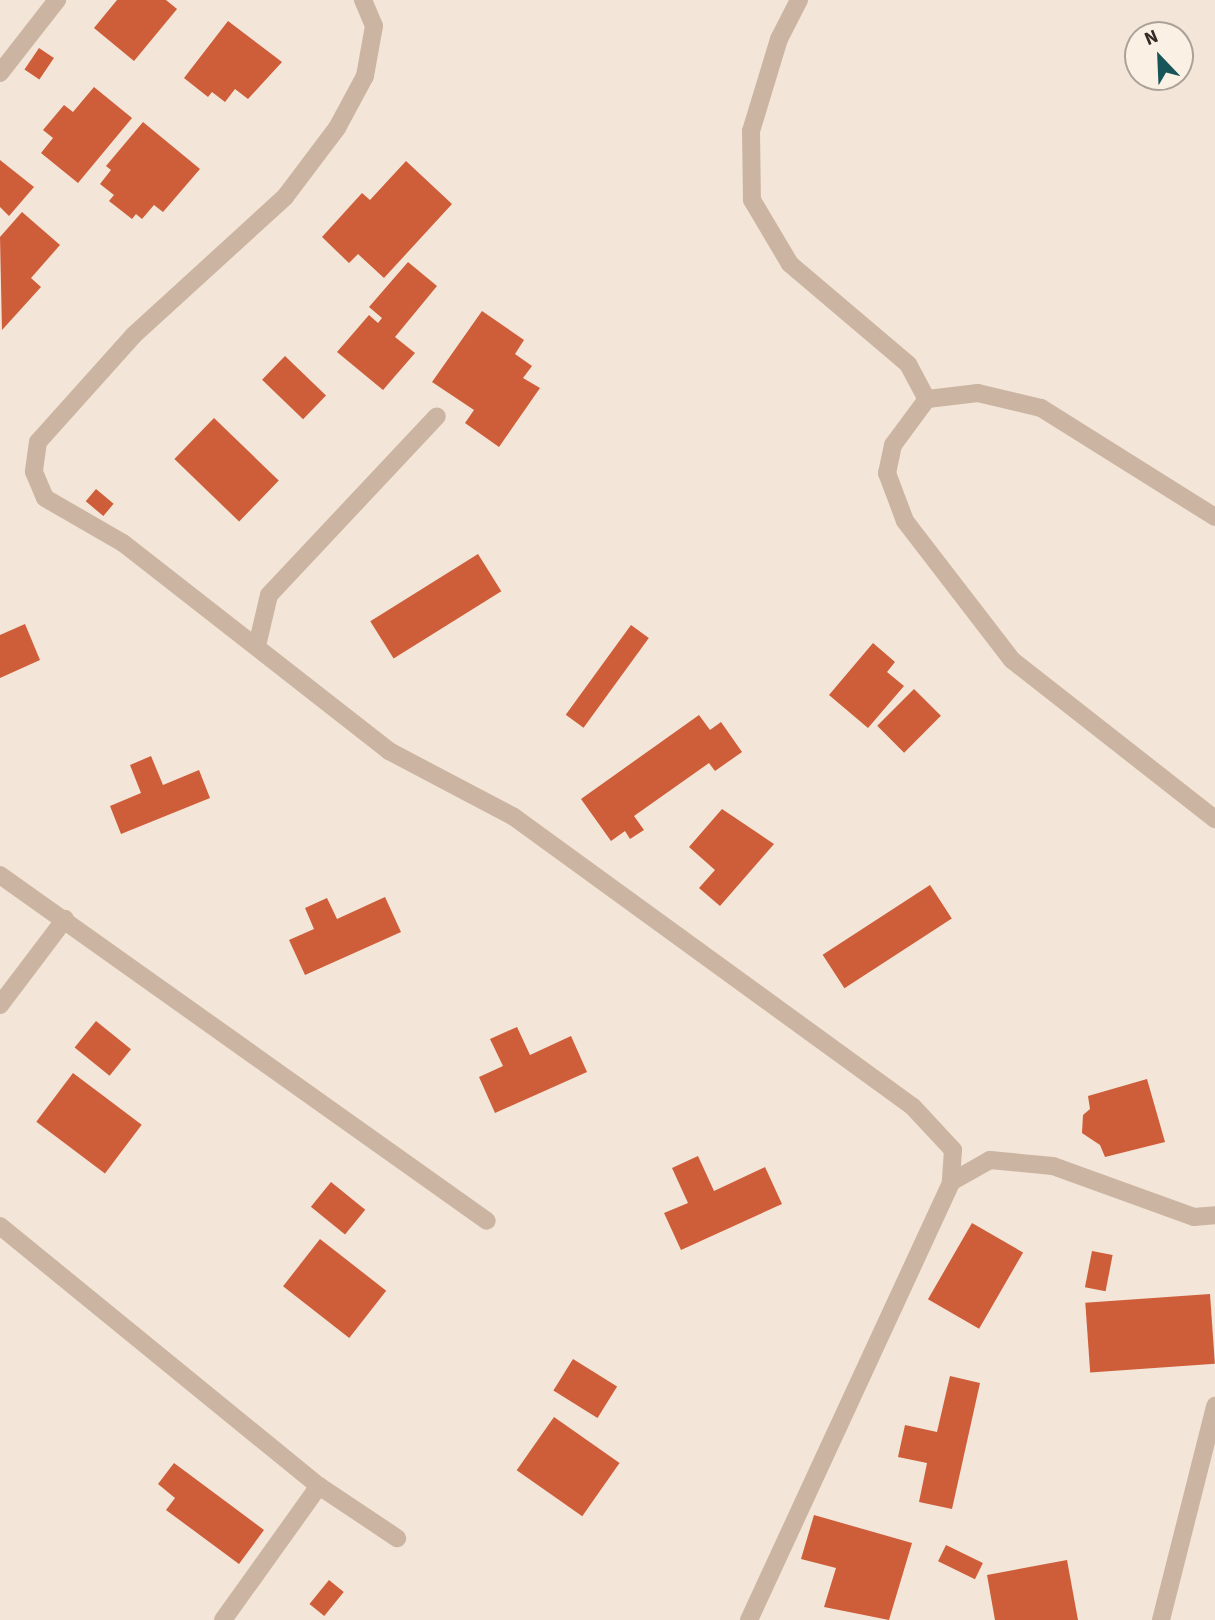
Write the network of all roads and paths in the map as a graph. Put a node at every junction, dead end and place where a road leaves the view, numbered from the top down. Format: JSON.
{"nodes":[{"id":1,"x":57,"y":0,"type":"edge"},
{"id":2,"x":363,"y":0,"type":"edge"},
{"id":3,"x":799,"y":0,"type":"edge"},
{"id":4,"x":0,"y":73,"type":"edge"},
{"id":5,"x":928,"y":399,"type":"junction"},
{"id":6,"x":437,"y":416,"type":"dead end"},
{"id":7,"x":1215,"y":517,"type":"edge"},
{"id":8,"x":257,"y":646,"type":"junction"},
{"id":9,"x":1215,"y":819,"type":"edge"},
{"id":10,"x":0,"y":875,"type":"edge"},
{"id":11,"x":65,"y":919,"type":"junction"},
{"id":12,"x":0,"y":1005,"type":"edge"},
{"id":13,"x":951,"y":1182,"type":"junction"},
{"id":14,"x":1215,"y":1215,"type":"edge"},
{"id":15,"x":487,"y":1221,"type":"dead end"},
{"id":16,"x":0,"y":1226,"type":"edge"},
{"id":17,"x":1215,"y":1406,"type":"edge"},
{"id":18,"x":318,"y":1486,"type":"junction"},
{"id":19,"x":397,"y":1538,"type":"dead end"},
{"id":20,"x":223,"y":1620,"type":"edge"},
{"id":21,"x":749,"y":1620,"type":"edge"},
{"id":22,"x":1161,"y":1620,"type":"edge"}],
"edges":[{"from":1,"to":4,"type":"street"},
{"from":2,"to":8,"type":"street"},
{"from":3,"to":5,"type":"street"},
{"from":5,"to":7,"type":"street"},
{"from":5,"to":9,"type":"street"},
{"from":6,"to":8,"type":"street"},
{"from":8,"to":13,"type":"street"},
{"from":10,"to":11,"type":"street"},
{"from":11,"to":12,"type":"street"},
{"from":11,"to":15,"type":"street"},
{"from":13,"to":14,"type":"street"},
{"from":13,"to":21,"type":"street"},
{"from":16,"to":18,"type":"street"},
{"from":17,"to":22,"type":"street"},
{"from":18,"to":19,"type":"street"},
{"from":18,"to":20,"type":"street"}]}
